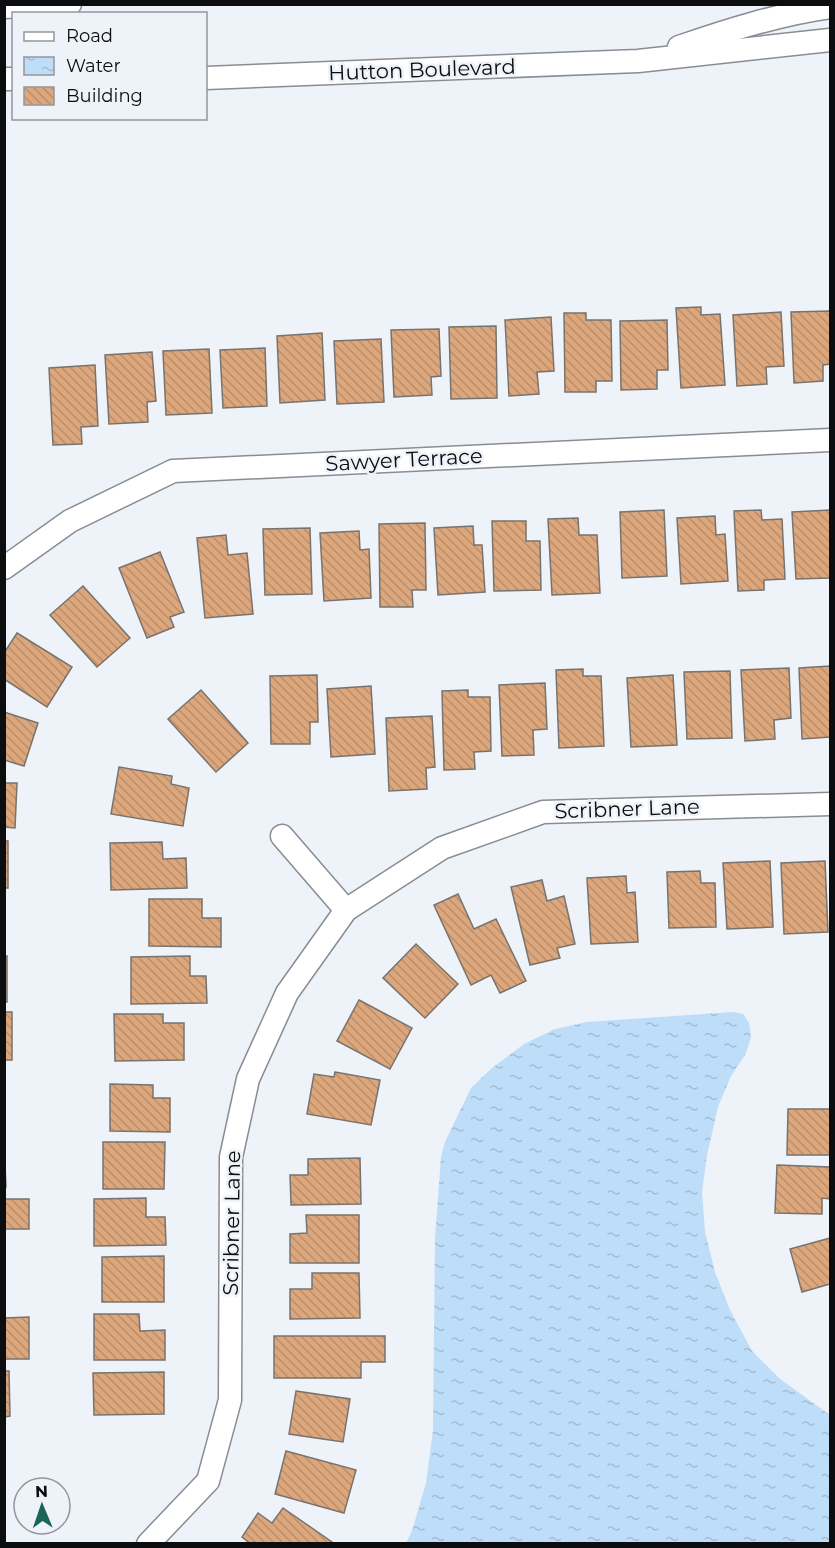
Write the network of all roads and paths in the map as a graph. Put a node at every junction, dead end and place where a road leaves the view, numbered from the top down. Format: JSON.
{"nodes":[{"id":1,"x":70,"y":4,"type":"edge"},
{"id":2,"x":831,"y":7,"type":"edge"},
{"id":3,"x":4,"y":8,"type":"edge"},
{"id":4,"x":802,"y":8,"type":"edge"},
{"id":5,"x":831,"y":40,"type":"edge"},
{"id":6,"x":638,"y":61,"type":"junction"},
{"id":7,"x":207,"y":78,"type":"edge"},
{"id":8,"x":831,"y":440,"type":"edge"},
{"id":9,"x":4,"y":568,"type":"edge"},
{"id":10,"x":831,"y":804,"type":"edge"},
{"id":11,"x":282,"y":836,"type":"dead end"},
{"id":12,"x":346,"y":910,"type":"junction"},
{"id":13,"x":148,"y":1544,"type":"edge"}],
"edges":[{"from":1,"to":3,"type":"street"},
{"from":2,"to":4,"type":"street","name":"Hutton Boulevard"},
{"from":4,"to":6,"type":"street","name":"Hutton Boulevard"},
{"from":5,"to":6,"type":"street","name":"Hutton Boulevard"},
{"from":6,"to":7,"type":"street","name":"Hutton Boulevard"},
{"from":8,"to":9,"type":"street","name":"Sawyer Terrace"},
{"from":10,"to":12,"type":"street","name":"Scribner Lane"},
{"from":11,"to":12,"type":"street"},
{"from":12,"to":13,"type":"street","name":"Scribner Lane"}]}
